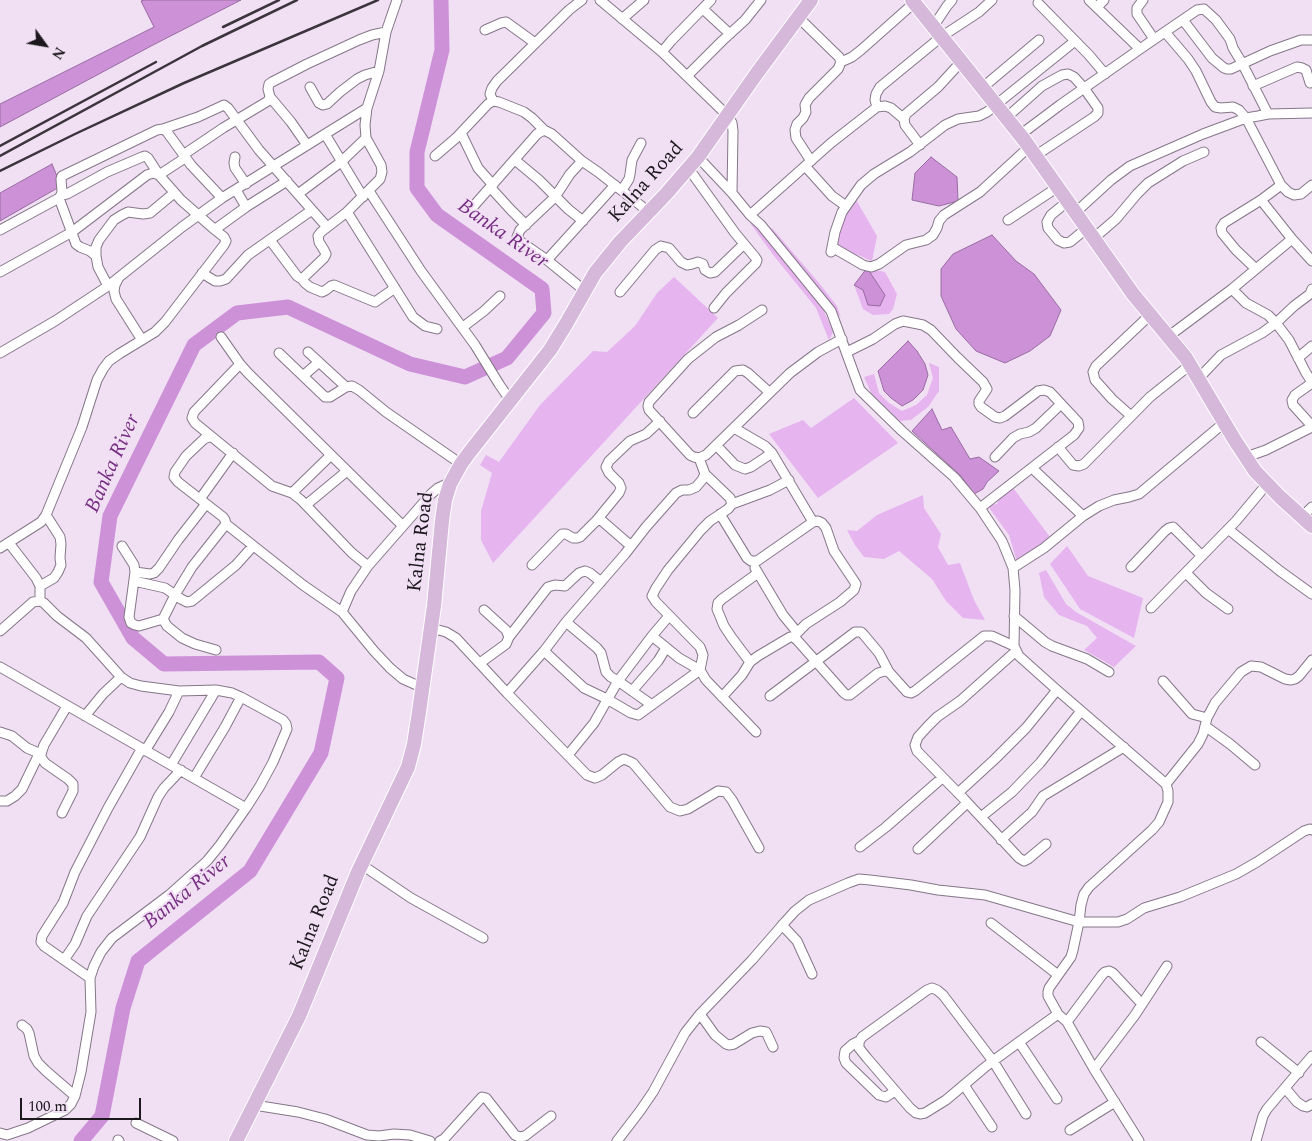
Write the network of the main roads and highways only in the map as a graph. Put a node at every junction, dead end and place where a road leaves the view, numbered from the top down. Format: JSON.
{"nodes":[{"id":1,"x":807,"y":1,"type":"edge"},
{"id":2,"x":913,"y":1,"type":"edge"},
{"id":3,"x":1309,"y":517,"type":"edge"},
{"id":4,"x":239,"y":1140,"type":"edge"}],
"edges":[{"from":1,"to":4,"type":"main road","name":"Kalna Road"},
{"from":2,"to":3,"type":"main road"}]}
